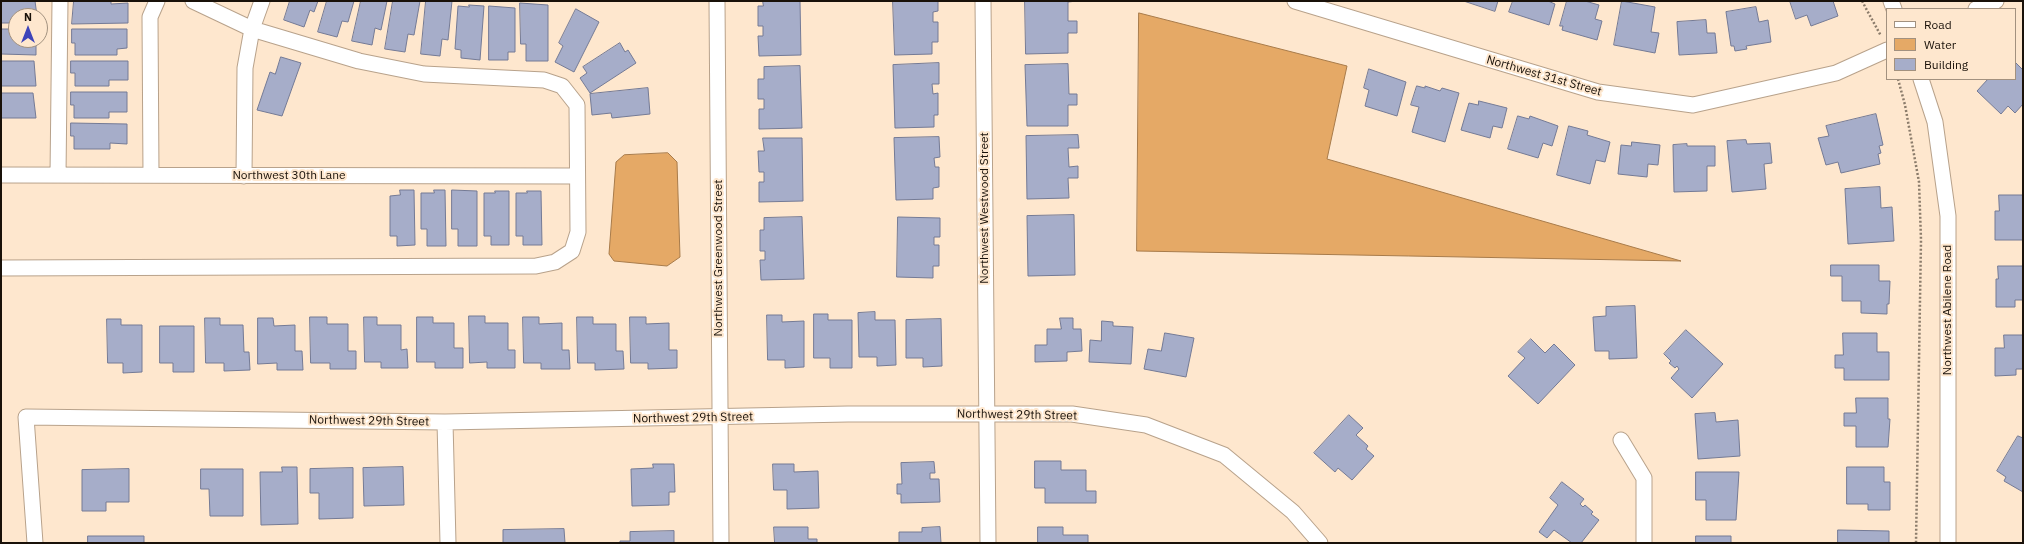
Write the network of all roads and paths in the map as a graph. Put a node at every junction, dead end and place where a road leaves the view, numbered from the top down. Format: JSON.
{"nodes":[{"id":1,"x":60,"y":1,"type":"edge"},
{"id":2,"x":157,"y":1,"type":"edge"},
{"id":3,"x":193,"y":1,"type":"edge"},
{"id":4,"x":262,"y":1,"type":"edge"},
{"id":5,"x":717,"y":1,"type":"edge"},
{"id":6,"x":983,"y":1,"type":"edge"},
{"id":7,"x":1295,"y":1,"type":"edge"},
{"id":8,"x":1862,"y":1,"type":"edge"},
{"id":9,"x":1996,"y":1,"type":"edge"},
{"id":10,"x":1978,"y":8,"type":"edge"},
{"id":11,"x":252,"y":29,"type":"junction"},
{"id":12,"x":1886,"y":48,"type":"edge"},
{"id":13,"x":1886,"y":50,"type":"edge"},
{"id":14,"x":1898,"y":80,"type":"edge"},
{"id":15,"x":1921,"y":80,"type":"edge"},
{"id":16,"x":1,"y":175,"type":"edge"},
{"id":17,"x":58,"y":175,"type":"junction"},
{"id":18,"x":151,"y":175,"type":"junction"},
{"id":19,"x":244,"y":176,"type":"junction"},
{"id":20,"x":577,"y":176,"type":"junction"},
{"id":21,"x":1,"y":268,"type":"edge"},
{"id":22,"x":987,"y":414,"type":"junction"},
{"id":23,"x":721,"y":418,"type":"junction"},
{"id":24,"x":445,"y":422,"type":"junction"},
{"id":25,"x":1621,"y":440,"type":"dead end"},
{"id":26,"x":35,"y":543,"type":"edge"},
{"id":27,"x":448,"y":543,"type":"edge"},
{"id":28,"x":722,"y":543,"type":"edge"},
{"id":29,"x":988,"y":543,"type":"edge"},
{"id":30,"x":1320,"y":543,"type":"edge"},
{"id":31,"x":1644,"y":543,"type":"edge"},
{"id":32,"x":1916,"y":543,"type":"edge"},
{"id":33,"x":1948,"y":543,"type":"edge"}],
"edges":[{"from":1,"to":17,"type":"street"},
{"from":2,"to":18,"type":"street"},
{"from":3,"to":11,"type":"street"},
{"from":4,"to":11,"type":"street"},
{"from":5,"to":23,"type":"street","name":"Northwest Greenwood Street"},
{"from":6,"to":22,"type":"street","name":"Northwest Westwood Street"},
{"from":7,"to":13,"type":"street","name":"Northwest 31st Street"},
{"from":8,"to":12,"type":"path"},
{"from":9,"to":10,"type":"street"},
{"from":11,"to":19,"type":"street"},
{"from":11,"to":20,"type":"street"},
{"from":14,"to":32,"type":"path"},
{"from":15,"to":33,"type":"street","name":"Northwest Abilene Road"},
{"from":16,"to":17,"type":"street","name":"Northwest 30th Lane"},
{"from":17,"to":18,"type":"street","name":"Northwest 30th Lane"},
{"from":18,"to":19,"type":"street","name":"Northwest 30th Lane"},
{"from":19,"to":20,"type":"street","name":"Northwest 30th Lane"},
{"from":20,"to":21,"type":"street"},
{"from":22,"to":23,"type":"street","name":"Northwest 29th Street"},
{"from":22,"to":29,"type":"street","name":"Northwest Westwood Street"},
{"from":22,"to":30,"type":"street","name":"Northwest 29th Street"},
{"from":23,"to":24,"type":"street","name":"Northwest 29th Street"},
{"from":23,"to":28,"type":"street","name":"Northwest Greenwood Street"},
{"from":24,"to":26,"type":"street","name":"Northwest 29th Street"},
{"from":24,"to":27,"type":"street"},
{"from":25,"to":31,"type":"street"}]}
